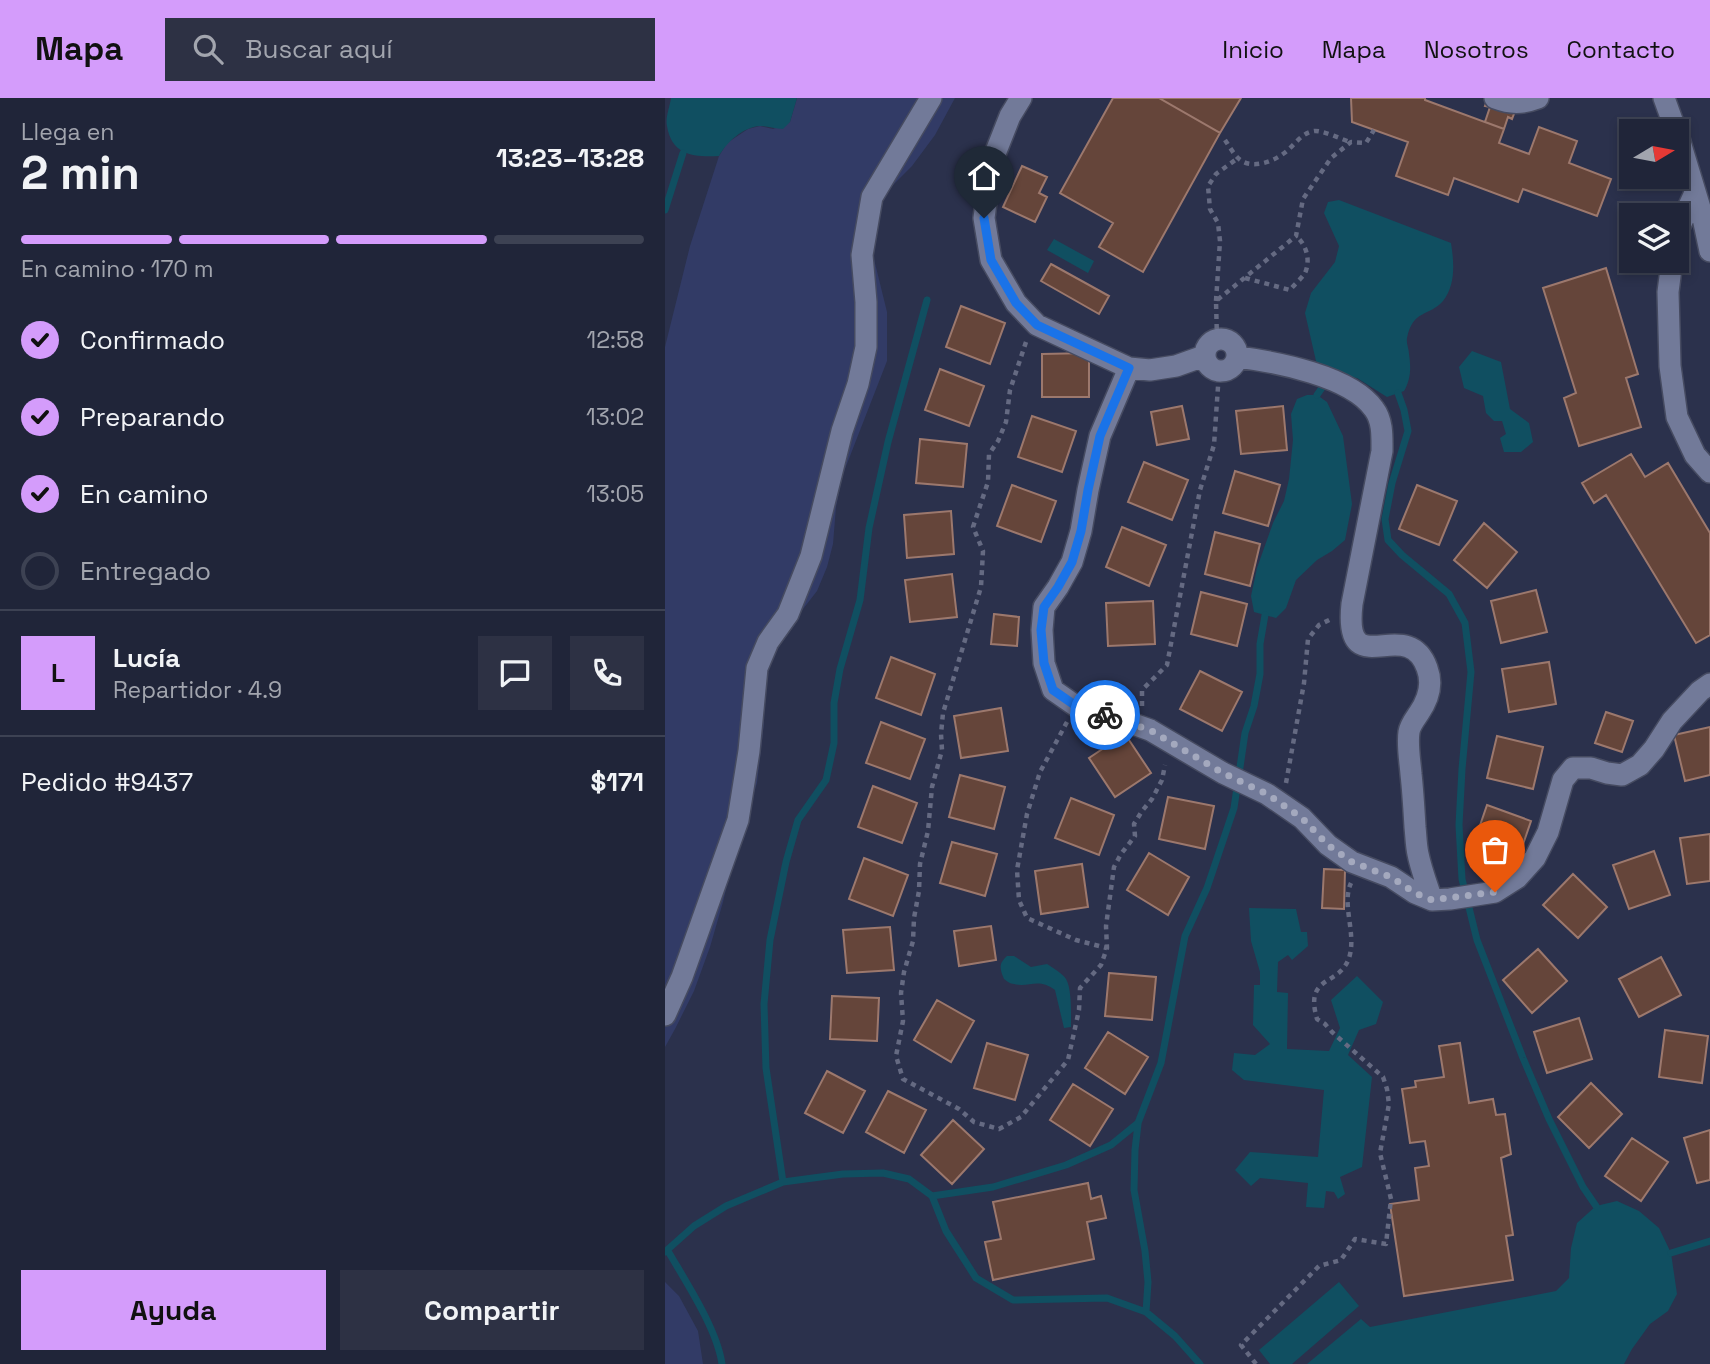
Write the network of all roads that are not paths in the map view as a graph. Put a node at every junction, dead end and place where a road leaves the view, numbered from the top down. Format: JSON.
{"nodes":[{"id":1,"x":931,"y":98,"type":"edge"},
{"id":2,"x":1021,"y":98,"type":"edge"},
{"id":3,"x":1495,"y":98,"type":"edge"},
{"id":4,"x":1538,"y":98,"type":"edge"},
{"id":5,"x":1664,"y":98,"type":"edge"},
{"id":6,"x":1671,"y":119,"type":"edge"},
{"id":7,"x":1689,"y":174,"type":"edge"},
{"id":8,"x":1695,"y":193,"type":"junction"},
{"id":9,"x":1689,"y":206,"type":"edge"},
{"id":10,"x":1710,"y":251,"type":"edge"},
{"id":11,"x":1670,"y":273,"type":"edge"},
{"id":12,"x":1129,"y":368,"type":"junction"},
{"id":13,"x":1710,"y":472,"type":"edge"},
{"id":14,"x":1710,"y":684,"type":"edge"},
{"id":15,"x":1441,"y":899,"type":"junction"},
{"id":16,"x":665,"y":1015,"type":"edge"}],
"edges":[{"from":1,"to":16,"type":"lane"},
{"from":2,"to":12,"type":"lane"},
{"from":3,"to":4,"type":"lane"},
{"from":5,"to":6,"type":"lane"},
{"from":7,"to":8,"type":"lane"},
{"from":8,"to":9,"type":"lane"},
{"from":8,"to":10,"type":"lane"},
{"from":11,"to":13,"type":"lane"},
{"from":12,"to":15,"type":"lane"},
{"from":12,"to":15,"type":"lane"},
{"from":14,"to":15,"type":"lane"}]}
